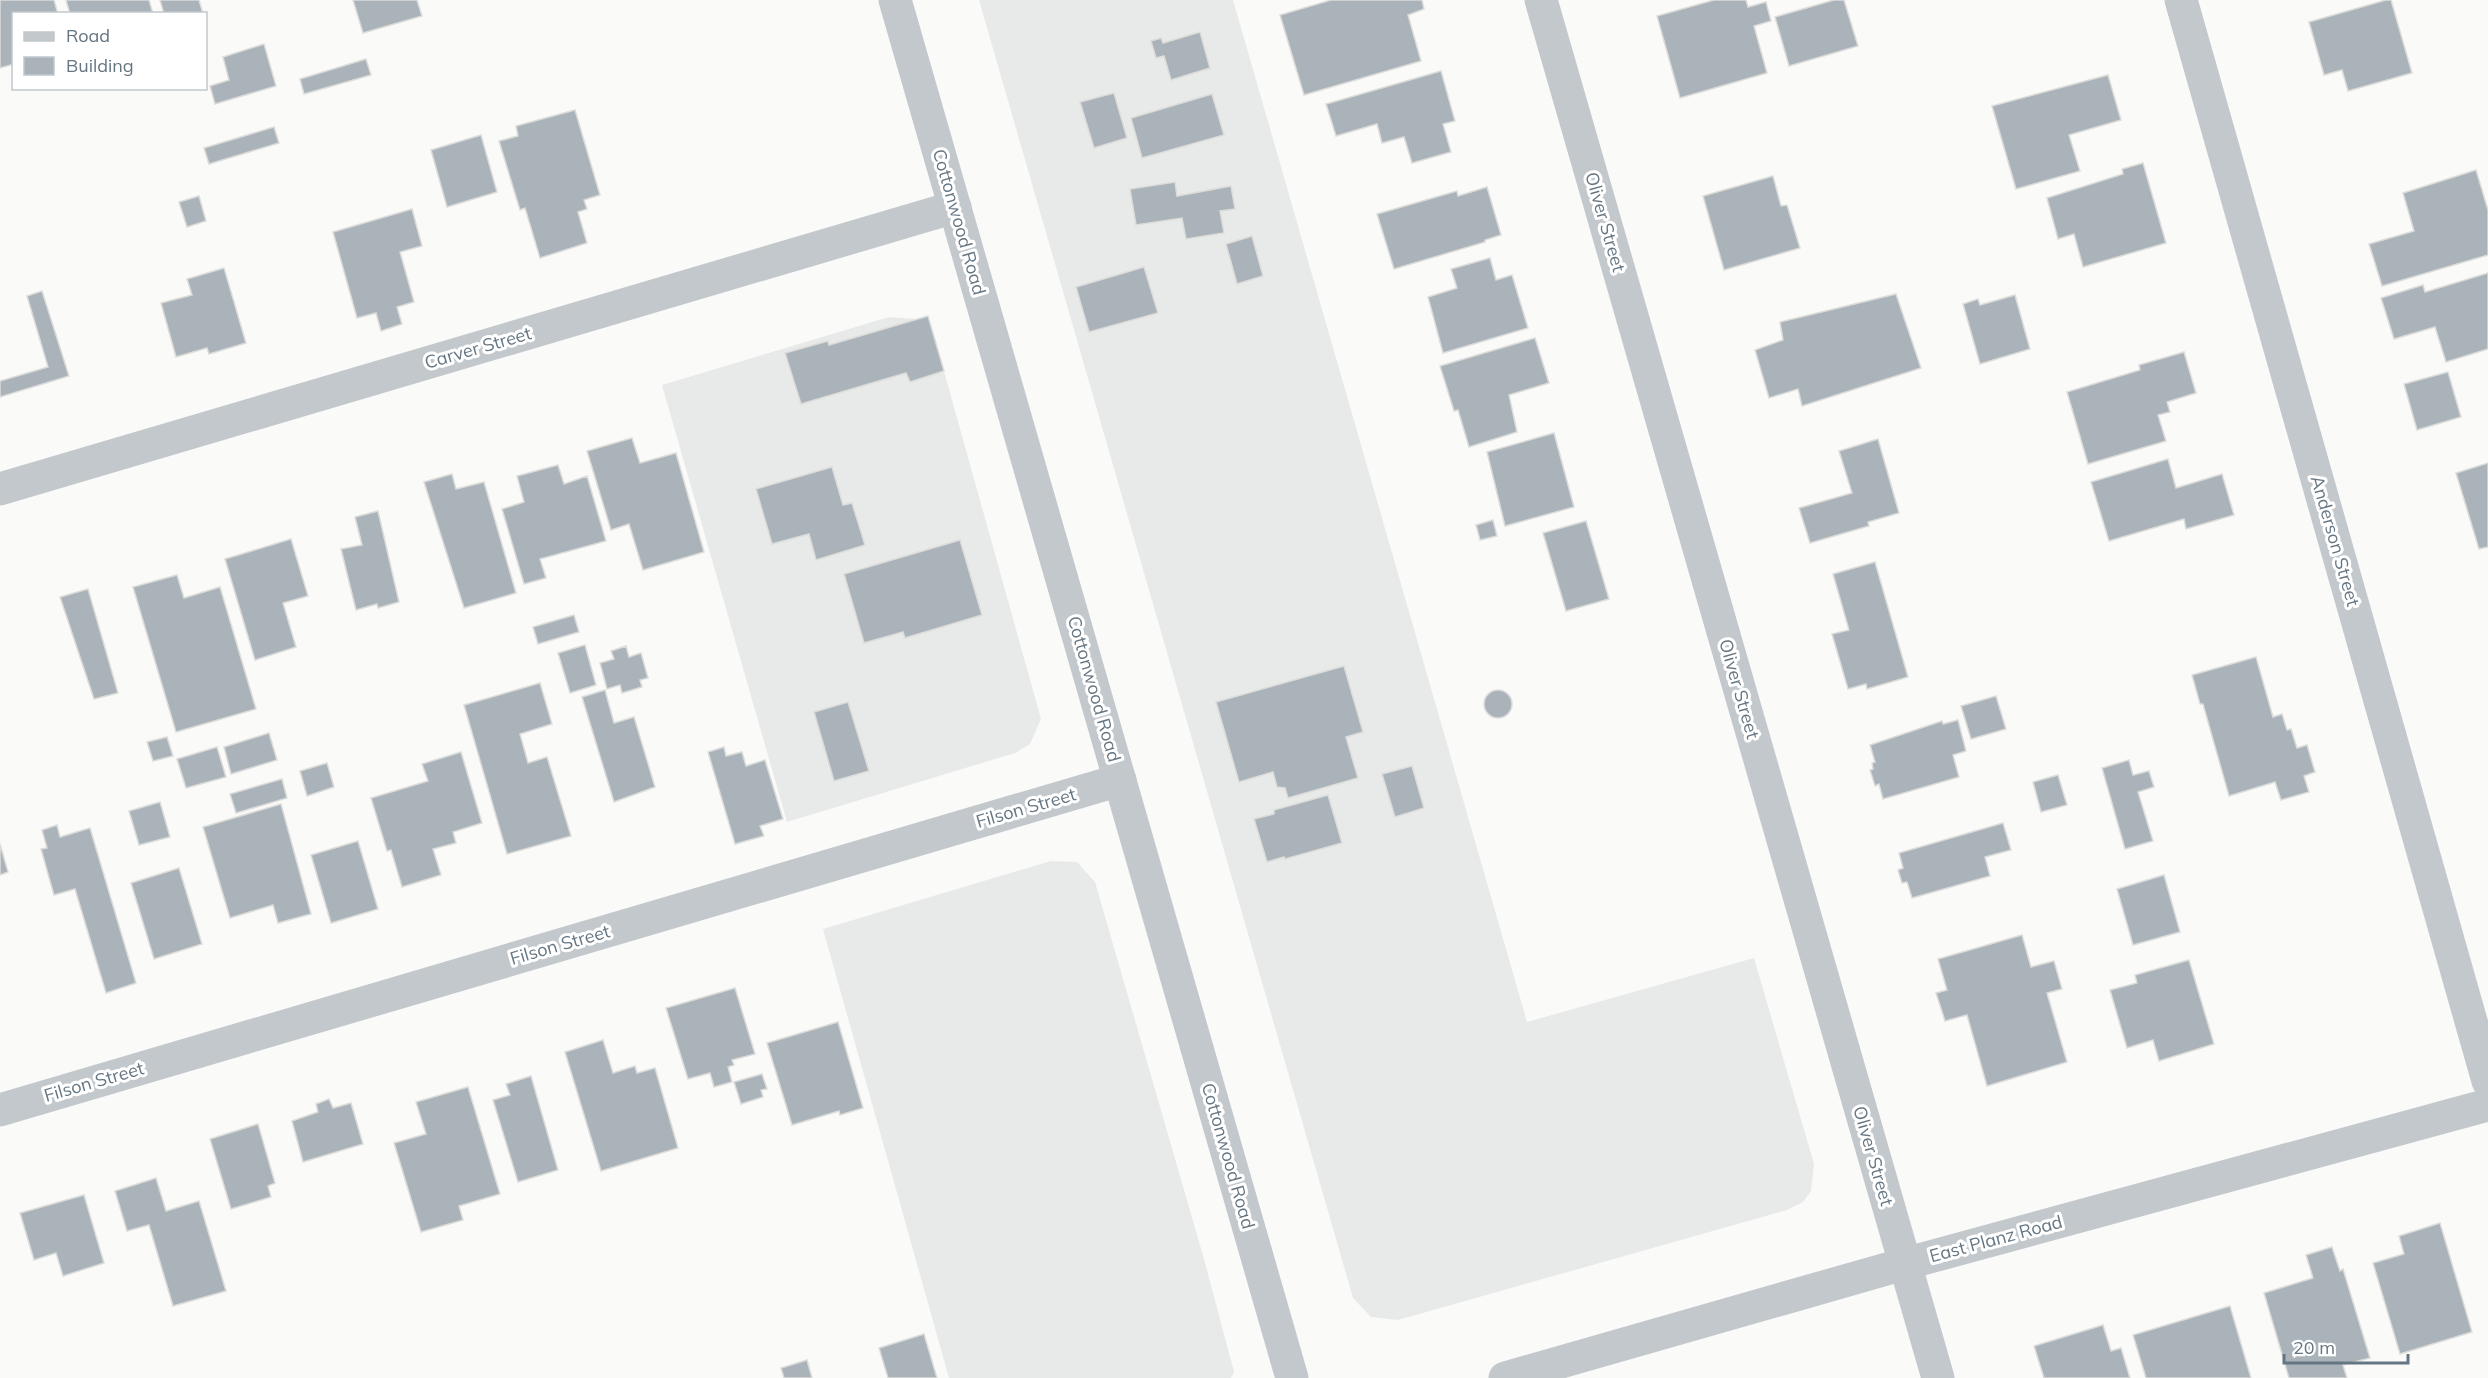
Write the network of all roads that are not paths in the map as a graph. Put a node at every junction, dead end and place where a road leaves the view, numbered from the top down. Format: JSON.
{"nodes":[{"id":1,"x":895,"y":0,"type":"edge"},
{"id":2,"x":1541,"y":0,"type":"edge"},
{"id":3,"x":2181,"y":0,"type":"edge"},
{"id":4,"x":955,"y":207,"type":"junction"},
{"id":5,"x":0,"y":489,"type":"edge"},
{"id":6,"x":1120,"y":780,"type":"junction"},
{"id":7,"x":2488,"y":1081,"type":"edge"},
{"id":8,"x":2488,"y":1105,"type":"edge"},
{"id":9,"x":0,"y":1110,"type":"edge"},
{"id":10,"x":1904,"y":1264,"type":"junction"},
{"id":11,"x":1292,"y":1378,"type":"edge"},
{"id":12,"x":1505,"y":1378,"type":"edge"},
{"id":13,"x":1938,"y":1378,"type":"edge"}],
"edges":[{"from":1,"to":4,"type":"street","name":"Cottonwood Road"},
{"from":2,"to":10,"type":"street","name":"Oliver Street"},
{"from":3,"to":7,"type":"street","name":"Anderson Street"},
{"from":4,"to":5,"type":"street","name":"Carver Street"},
{"from":4,"to":6,"type":"street","name":"Cottonwood Road"},
{"from":6,"to":9,"type":"street","name":"Filson Street"},
{"from":6,"to":11,"type":"street","name":"Cottonwood Road"},
{"from":8,"to":10,"type":"street","name":"East Planz Road"},
{"from":10,"to":12,"type":"street","name":"East Planz Road"},
{"from":10,"to":13,"type":"street","name":"Oliver Street"}]}
